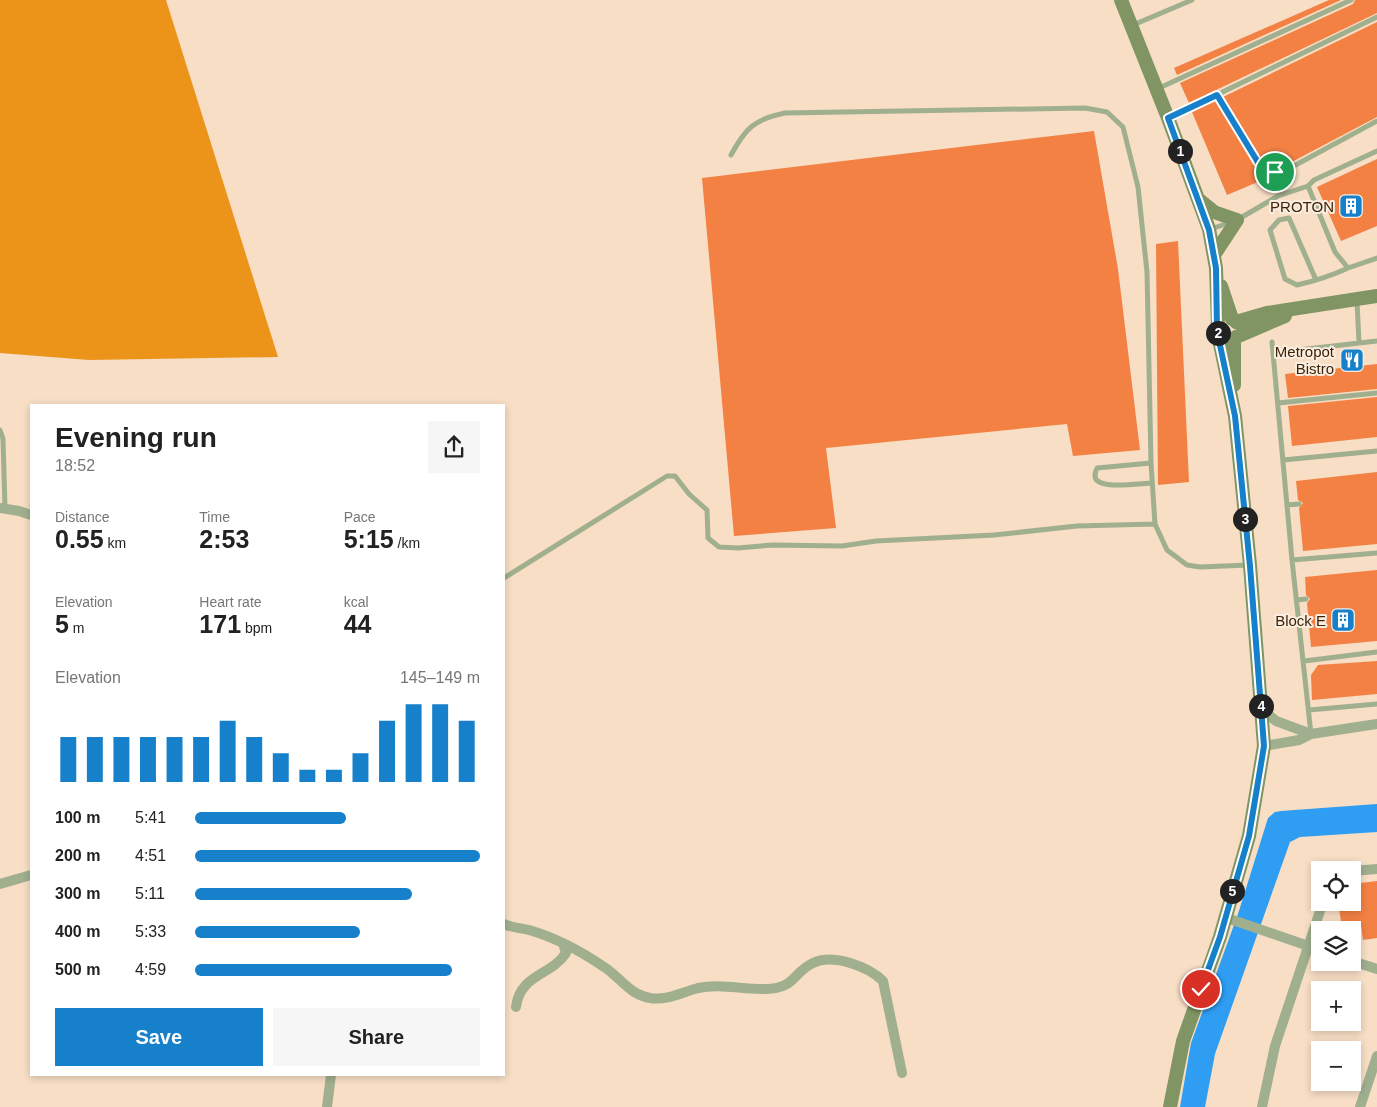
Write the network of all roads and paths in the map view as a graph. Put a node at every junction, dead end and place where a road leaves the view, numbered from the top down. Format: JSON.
{"nodes":[{"id":1,"x":1192,"y":0,"type":"edge"},
{"id":2,"x":1350,"y":0,"type":"edge"},
{"id":3,"x":1123,"y":1,"type":"edge"},
{"id":4,"x":1377,"y":17,"type":"edge"},
{"id":5,"x":1131,"y":26,"type":"junction"},
{"id":6,"x":1157,"y":89,"type":"junction"},
{"id":7,"x":1217,"y":95,"type":"junction"},
{"id":8,"x":1168,"y":118,"type":"junction"},
{"id":9,"x":1377,"y":121,"type":"edge"},
{"id":10,"x":1377,"y":151,"type":"edge"},
{"id":11,"x":730,"y":155,"type":"dead end"},
{"id":12,"x":1308,"y":186,"type":"junction"},
{"id":13,"x":1198,"y":199,"type":"junction"},
{"id":14,"x":1237,"y":220,"type":"junction"},
{"id":15,"x":1209,"y":230,"type":"junction"},
{"id":16,"x":1377,"y":258,"type":"edge"},
{"id":17,"x":1215,"y":261,"type":"junction"},
{"id":18,"x":1348,"y":268,"type":"junction"},
{"id":19,"x":1316,"y":280,"type":"junction"},
{"id":20,"x":1377,"y":296,"type":"edge"},
{"id":21,"x":1357,"y":300,"type":"junction"},
{"id":22,"x":1304,"y":308,"type":"junction"},
{"id":23,"x":1234,"y":321,"type":"junction"},
{"id":24,"x":1218,"y":330,"type":"junction"},
{"id":25,"x":1235,"y":338,"type":"junction"},
{"id":26,"x":1377,"y":341,"type":"edge"},
{"id":27,"x":1272,"y":342,"type":"dead end"},
{"id":28,"x":1359,"y":343,"type":"junction"},
{"id":29,"x":1289,"y":351,"type":"dead end"},
{"id":30,"x":1377,"y":393,"type":"edge"},
{"id":31,"x":1278,"y":403,"type":"junction"},
{"id":32,"x":1235,"y":416,"type":"junction"},
{"id":33,"x":0,"y":430,"type":"edge"},
{"id":34,"x":1377,"y":451,"type":"edge"},
{"id":35,"x":1283,"y":460,"type":"junction"},
{"id":36,"x":1151,"y":463,"type":"junction"},
{"id":37,"x":1152,"y":483,"type":"junction"},
{"id":38,"x":1299,"y":504,"type":"dead end"},
{"id":39,"x":1287,"y":505,"type":"junction"},
{"id":40,"x":2,"y":508,"type":"edge"},
{"id":41,"x":30,"y":515,"type":"edge"},
{"id":42,"x":1155,"y":524,"type":"junction"},
{"id":43,"x":1377,"y":553,"type":"edge"},
{"id":44,"x":1292,"y":560,"type":"junction"},
{"id":45,"x":1250,"y":566,"type":"junction"},
{"id":46,"x":505,"y":577,"type":"edge"},
{"id":47,"x":1306,"y":599,"type":"dead end"},
{"id":48,"x":1296,"y":600,"type":"junction"},
{"id":49,"x":1377,"y":652,"type":"edge"},
{"id":50,"x":1304,"y":661,"type":"junction"},
{"id":51,"x":1377,"y":704,"type":"edge"},
{"id":52,"x":1261,"y":708,"type":"junction"},
{"id":53,"x":1309,"y":710,"type":"junction"},
{"id":54,"x":1377,"y":724,"type":"edge"},
{"id":55,"x":1311,"y":734,"type":"junction"},
{"id":56,"x":1264,"y":746,"type":"junction"},
{"id":57,"x":1377,"y":869,"type":"edge"},
{"id":58,"x":1361,"y":870,"type":"edge"},
{"id":59,"x":30,"y":875,"type":"edge"},
{"id":60,"x":0,"y":884,"type":"edge"},
{"id":61,"x":1321,"y":911,"type":"edge"},
{"id":62,"x":1228,"y":919,"type":"junction"},
{"id":63,"x":505,"y":925,"type":"edge"},
{"id":64,"x":563,"y":943,"type":"junction"},
{"id":65,"x":1309,"y":947,"type":"junction"},
{"id":66,"x":1361,"y":964,"type":"edge"},
{"id":67,"x":1377,"y":969,"type":"edge"},
{"id":68,"x":516,"y":1007,"type":"dead end"},
{"id":69,"x":1377,"y":1056,"type":"edge"},
{"id":70,"x":902,"y":1073,"type":"dead end"},
{"id":71,"x":331,"y":1076,"type":"edge"},
{"id":72,"x":327,"y":1107,"type":"edge"},
{"id":73,"x":1170,"y":1107,"type":"edge"},
{"id":74,"x":1262,"y":1107,"type":"edge"},
{"id":75,"x":1360,"y":1107,"type":"edge"}],
"edges":[{"from":1,"to":5,"type":"lane"},
{"from":2,"to":6,"type":"lane"},
{"from":3,"to":5,"type":"street"},
{"from":4,"to":7,"type":"lane"},
{"from":5,"to":6,"type":"street"},
{"from":6,"to":8,"type":"street"},
{"from":7,"to":8,"type":"lane"},
{"from":7,"to":9,"type":"lane"},
{"from":8,"to":13,"type":"street"},
{"from":10,"to":12,"type":"lane"},
{"from":11,"to":36,"type":"lane"},
{"from":12,"to":14,"type":"lane"},
{"from":12,"to":18,"type":"lane"},
{"from":13,"to":14,"type":"street"},
{"from":13,"to":15,"type":"street"},
{"from":14,"to":15,"type":"lane"},
{"from":14,"to":17,"type":"street"},
{"from":15,"to":17,"type":"street"},
{"from":16,"to":18,"type":"lane"},
{"from":17,"to":23,"type":"street"},
{"from":17,"to":24,"type":"street"},
{"from":18,"to":19,"type":"lane"},
{"from":19,"to":19,"type":"lane"},
{"from":20,"to":21,"type":"street"},
{"from":21,"to":22,"type":"street"},
{"from":21,"to":28,"type":"lane"},
{"from":22,"to":23,"type":"street"},
{"from":22,"to":25,"type":"street"},
{"from":23,"to":24,"type":"street"},
{"from":23,"to":25,"type":"street"},
{"from":24,"to":25,"type":"street"},
{"from":24,"to":32,"type":"street"},
{"from":25,"to":32,"type":"street"},
{"from":26,"to":28,"type":"lane"},
{"from":27,"to":31,"type":"lane"},
{"from":28,"to":29,"type":"lane"},
{"from":30,"to":31,"type":"lane"},
{"from":31,"to":35,"type":"lane"},
{"from":32,"to":45,"type":"street"},
{"from":33,"to":40,"type":"lane"},
{"from":34,"to":35,"type":"lane"},
{"from":35,"to":39,"type":"lane"},
{"from":36,"to":37,"type":"lane"},
{"from":36,"to":37,"type":"lane"},
{"from":37,"to":42,"type":"lane"},
{"from":38,"to":39,"type":"lane"},
{"from":39,"to":44,"type":"lane"},
{"from":40,"to":41,"type":"street"},
{"from":42,"to":45,"type":"lane"},
{"from":42,"to":46,"type":"lane"},
{"from":43,"to":44,"type":"lane"},
{"from":44,"to":48,"type":"lane"},
{"from":45,"to":52,"type":"street"},
{"from":47,"to":48,"type":"lane"},
{"from":48,"to":50,"type":"lane"},
{"from":49,"to":50,"type":"lane"},
{"from":50,"to":53,"type":"lane"},
{"from":51,"to":53,"type":"lane"},
{"from":52,"to":55,"type":"street"},
{"from":52,"to":56,"type":"street"},
{"from":53,"to":55,"type":"lane"},
{"from":54,"to":55,"type":"street"},
{"from":55,"to":56,"type":"street"},
{"from":56,"to":62,"type":"street"},
{"from":57,"to":58,"type":"street"},
{"from":59,"to":60,"type":"street"},
{"from":61,"to":65,"type":"street"},
{"from":62,"to":65,"type":"street"},
{"from":62,"to":73,"type":"street"},
{"from":63,"to":64,"type":"street"},
{"from":64,"to":68,"type":"street"},
{"from":64,"to":70,"type":"street"},
{"from":65,"to":74,"type":"street"},
{"from":66,"to":67,"type":"street"},
{"from":69,"to":75,"type":"street"},
{"from":71,"to":72,"type":"street"}]}
